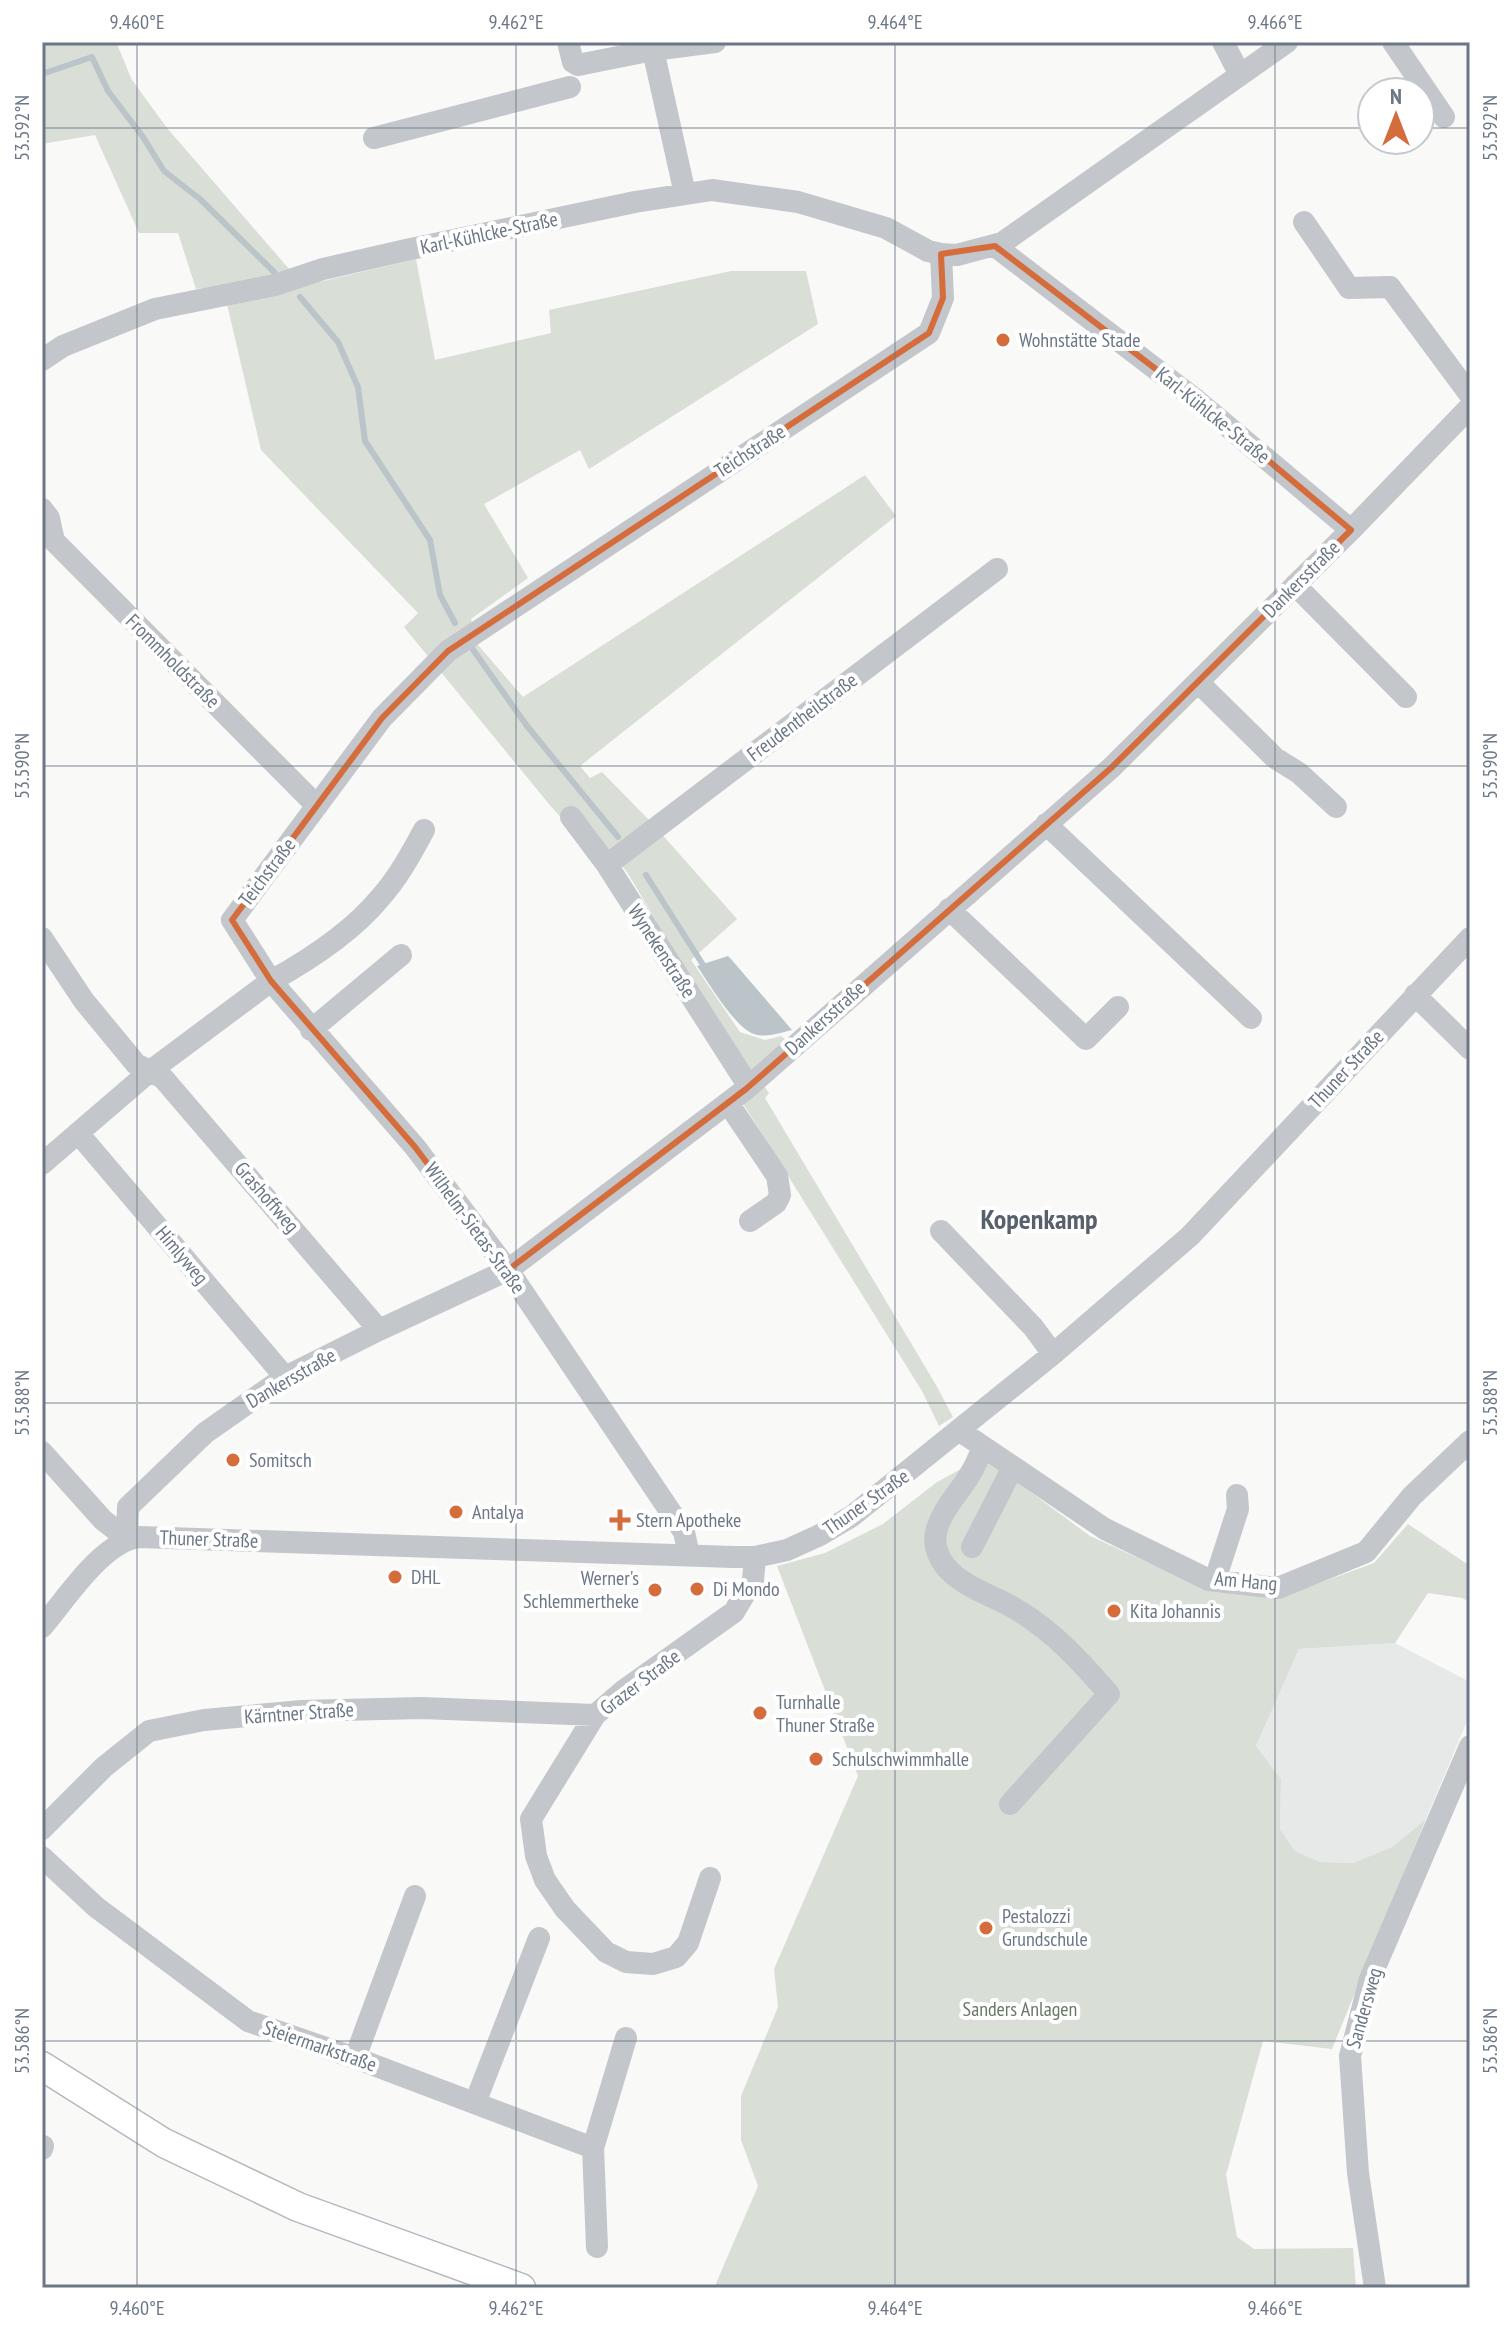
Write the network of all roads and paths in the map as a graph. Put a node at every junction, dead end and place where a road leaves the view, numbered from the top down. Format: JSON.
{"nodes":[{"id":1,"x":568,"y":42,"type":"edge"},
{"id":2,"x":715,"y":42,"type":"edge"},
{"id":3,"x":1223,"y":42,"type":"edge"},
{"id":4,"x":1287,"y":42,"type":"edge"},
{"id":5,"x":1393,"y":42,"type":"edge"},
{"id":6,"x":652,"y":46,"type":"edge"},
{"id":7,"x":1240,"y":75,"type":"junction"},
{"id":8,"x":570,"y":87,"type":"dead end"},
{"id":9,"x":1444,"y":117,"type":"dead end"},
{"id":10,"x":374,"y":138,"type":"dead end"},
{"id":11,"x":685,"y":194,"type":"junction"},
{"id":12,"x":1304,"y":222,"type":"dead end"},
{"id":13,"x":995,"y":246,"type":"junction"},
{"id":14,"x":941,"y":254,"type":"junction"},
{"id":15,"x":42,"y":360,"type":"edge"},
{"id":16,"x":1470,"y":395,"type":"edge"},
{"id":17,"x":1470,"y":407,"type":"edge"},
{"id":18,"x":42,"y":509,"type":"edge"},
{"id":19,"x":1351,"y":530,"type":"junction"},
{"id":20,"x":997,"y":569,"type":"dead end"},
{"id":21,"x":1295,"y":585,"type":"junction"},
{"id":22,"x":1198,"y":682,"type":"junction"},
{"id":23,"x":1406,"y":697,"type":"dead end"},
{"id":24,"x":317,"y":806,"type":"junction"},
{"id":25,"x":1336,"y":807,"type":"dead end"},
{"id":26,"x":571,"y":817,"type":"dead end"},
{"id":27,"x":1046,"y":824,"type":"junction"},
{"id":28,"x":424,"y":830,"type":"dead end"},
{"id":29,"x":607,"y":865,"type":"junction"},
{"id":30,"x":949,"y":909,"type":"junction"},
{"id":31,"x":232,"y":920,"type":"joint"},
{"id":32,"x":42,"y":938,"type":"edge"},
{"id":33,"x":1470,"y":938,"type":"edge"},
{"id":34,"x":401,"y":955,"type":"dead end"},
{"id":35,"x":271,"y":981,"type":"junction"},
{"id":36,"x":1415,"y":995,"type":"junction"},
{"id":37,"x":1118,"y":1007,"type":"dead end"},
{"id":38,"x":1251,"y":1018,"type":"dead end"},
{"id":39,"x":311,"y":1030,"type":"junction"},
{"id":40,"x":1470,"y":1049,"type":"edge"},
{"id":41,"x":149,"y":1072,"type":"junction"},
{"id":42,"x":737,"y":1096,"type":"junction"},
{"id":43,"x":78,"y":1133,"type":"junction"},
{"id":44,"x":42,"y":1164,"type":"edge"},
{"id":45,"x":750,"y":1221,"type":"dead end"},
{"id":46,"x":941,"y":1231,"type":"dead end"},
{"id":47,"x":508,"y":1270,"type":"junction"},
{"id":48,"x":379,"y":1330,"type":"junction"},
{"id":49,"x":1053,"y":1354,"type":"junction"},
{"id":50,"x":285,"y":1377,"type":"junction"},
{"id":51,"x":960,"y":1431,"type":"junction"},
{"id":52,"x":1470,"y":1441,"type":"edge"},
{"id":53,"x":983,"y":1447,"type":"junction"},
{"id":54,"x":42,"y":1452,"type":"edge"},
{"id":55,"x":1013,"y":1467,"type":"junction"},
{"id":56,"x":1237,"y":1495,"type":"dead end"},
{"id":57,"x":127,"y":1539,"type":"junction"},
{"id":58,"x":972,"y":1547,"type":"dead end"},
{"id":59,"x":689,"y":1555,"type":"junction"},
{"id":60,"x":755,"y":1557,"type":"junction"},
{"id":61,"x":1215,"y":1580,"type":"junction"},
{"id":62,"x":42,"y":1627,"type":"edge"},
{"id":63,"x":595,"y":1715,"type":"junction"},
{"id":64,"x":1470,"y":1746,"type":"edge"},
{"id":65,"x":1010,"y":1804,"type":"dead end"},
{"id":66,"x":42,"y":1829,"type":"edge"},
{"id":67,"x":42,"y":1857,"type":"edge"},
{"id":68,"x":710,"y":1878,"type":"dead end"},
{"id":69,"x":415,"y":1896,"type":"dead end"},
{"id":70,"x":539,"y":1938,"type":"dead end"},
{"id":71,"x":626,"y":2038,"type":"dead end"},
{"id":72,"x":355,"y":2058,"type":"junction"},
{"id":73,"x":42,"y":2066,"type":"edge"},
{"id":74,"x":475,"y":2103,"type":"junction"},
{"id":75,"x":593,"y":2148,"type":"junction"},
{"id":76,"x":597,"y":2247,"type":"dead end"},
{"id":77,"x":521,"y":2288,"type":"edge"},
{"id":78,"x":1375,"y":2288,"type":"edge"}],
"edges":[{"from":1,"to":6,"type":"street"},
{"from":2,"to":6,"type":"street"},
{"from":3,"to":7,"type":"street"},
{"from":4,"to":7,"type":"street"},
{"from":5,"to":9,"type":"street"},
{"from":6,"to":11,"type":"street"},
{"from":7,"to":13,"type":"street"},
{"from":8,"to":10,"type":"street"},
{"from":11,"to":14,"type":"street","name":"Karl-Kühlcke-Straße"},
{"from":11,"to":15,"type":"street","name":"Karl-Kühlcke-Straße"},
{"from":12,"to":16,"type":"street"},
{"from":13,"to":14,"type":"street"},
{"from":13,"to":19,"type":"street","name":"Karl-Kühlcke-Straße"},
{"from":14,"to":24,"type":"street","name":"Teichstraße"},
{"from":17,"to":19,"type":"street","name":"Dankersstraße"},
{"from":18,"to":24,"type":"street","name":"Frommholdstraße"},
{"from":19,"to":21,"type":"street","name":"Dankersstraße"},
{"from":20,"to":29,"type":"street","name":"Freudentheilstraße"},
{"from":21,"to":22,"type":"street","name":"Dankersstraße"},
{"from":21,"to":23,"type":"street"},
{"from":22,"to":25,"type":"street"},
{"from":22,"to":27,"type":"street","name":"Dankersstraße"},
{"from":24,"to":31,"type":"street","name":"Teichstraße"},
{"from":26,"to":29,"type":"street","name":"Wynekenstraße"},
{"from":27,"to":30,"type":"street","name":"Dankersstraße"},
{"from":27,"to":38,"type":"street"},
{"from":28,"to":35,"type":"street"},
{"from":29,"to":42,"type":"street","name":"Wynekenstraße"},
{"from":30,"to":37,"type":"street"},
{"from":30,"to":42,"type":"street","name":"Dankersstraße"},
{"from":31,"to":35,"type":"street","name":"Wilhelm-Sietas-Straße"},
{"from":32,"to":41,"type":"street","name":"Grashoffweg"},
{"from":33,"to":36,"type":"street","name":"Thuner Straße"},
{"from":34,"to":39,"type":"street"},
{"from":35,"to":39,"type":"street","name":"Wilhelm-Sietas-Straße"},
{"from":35,"to":41,"type":"street"},
{"from":36,"to":40,"type":"street"},
{"from":36,"to":49,"type":"street","name":"Thuner Straße"},
{"from":39,"to":47,"type":"street","name":"Wilhelm-Sietas-Straße"},
{"from":41,"to":43,"type":"street"},
{"from":41,"to":48,"type":"street","name":"Grashoffweg"},
{"from":42,"to":45,"type":"street","name":"Wynekenstraße"},
{"from":42,"to":47,"type":"street","name":"Dankersstraße"},
{"from":43,"to":44,"type":"street"},
{"from":43,"to":50,"type":"street","name":"Himlyweg"},
{"from":46,"to":49,"type":"street"},
{"from":47,"to":48,"type":"street","name":"Dankersstraße"},
{"from":47,"to":59,"type":"street","name":"Wilhelm-Sietas-Straße"},
{"from":48,"to":50,"type":"street","name":"Dankersstraße"},
{"from":49,"to":51,"type":"street","name":"Thuner Straße"},
{"from":50,"to":57,"type":"street","name":"Dankersstraße"},
{"from":51,"to":53,"type":"street","name":"Am Hang"},
{"from":51,"to":60,"type":"street","name":"Thuner Straße"},
{"from":52,"to":61,"type":"street","name":"Am Hang"},
{"from":53,"to":55,"type":"street","name":"Am Hang"},
{"from":53,"to":65,"type":"street"},
{"from":54,"to":57,"type":"street"},
{"from":55,"to":58,"type":"street"},
{"from":55,"to":61,"type":"street","name":"Am Hang"},
{"from":56,"to":61,"type":"street"},
{"from":57,"to":59,"type":"street","name":"Thuner Straße"},
{"from":57,"to":62,"type":"street"},
{"from":59,"to":60,"type":"street","name":"Thuner Straße"},
{"from":60,"to":63,"type":"street","name":"Grazer Straße"},
{"from":63,"to":66,"type":"street","name":"Kärntner Straße"},
{"from":63,"to":68,"type":"street","name":"Grazer Straße"},
{"from":64,"to":78,"type":"street","name":"Sandersweg"},
{"from":67,"to":72,"type":"street","name":"Steiermarkstraße"},
{"from":69,"to":72,"type":"street"},
{"from":70,"to":74,"type":"street"},
{"from":71,"to":75,"type":"street"},
{"from":72,"to":74,"type":"street","name":"Steiermarkstraße"},
{"from":73,"to":77,"type":"main road"},
{"from":74,"to":75,"type":"street","name":"Steiermarkstraße"},
{"from":75,"to":76,"type":"street"}]}
